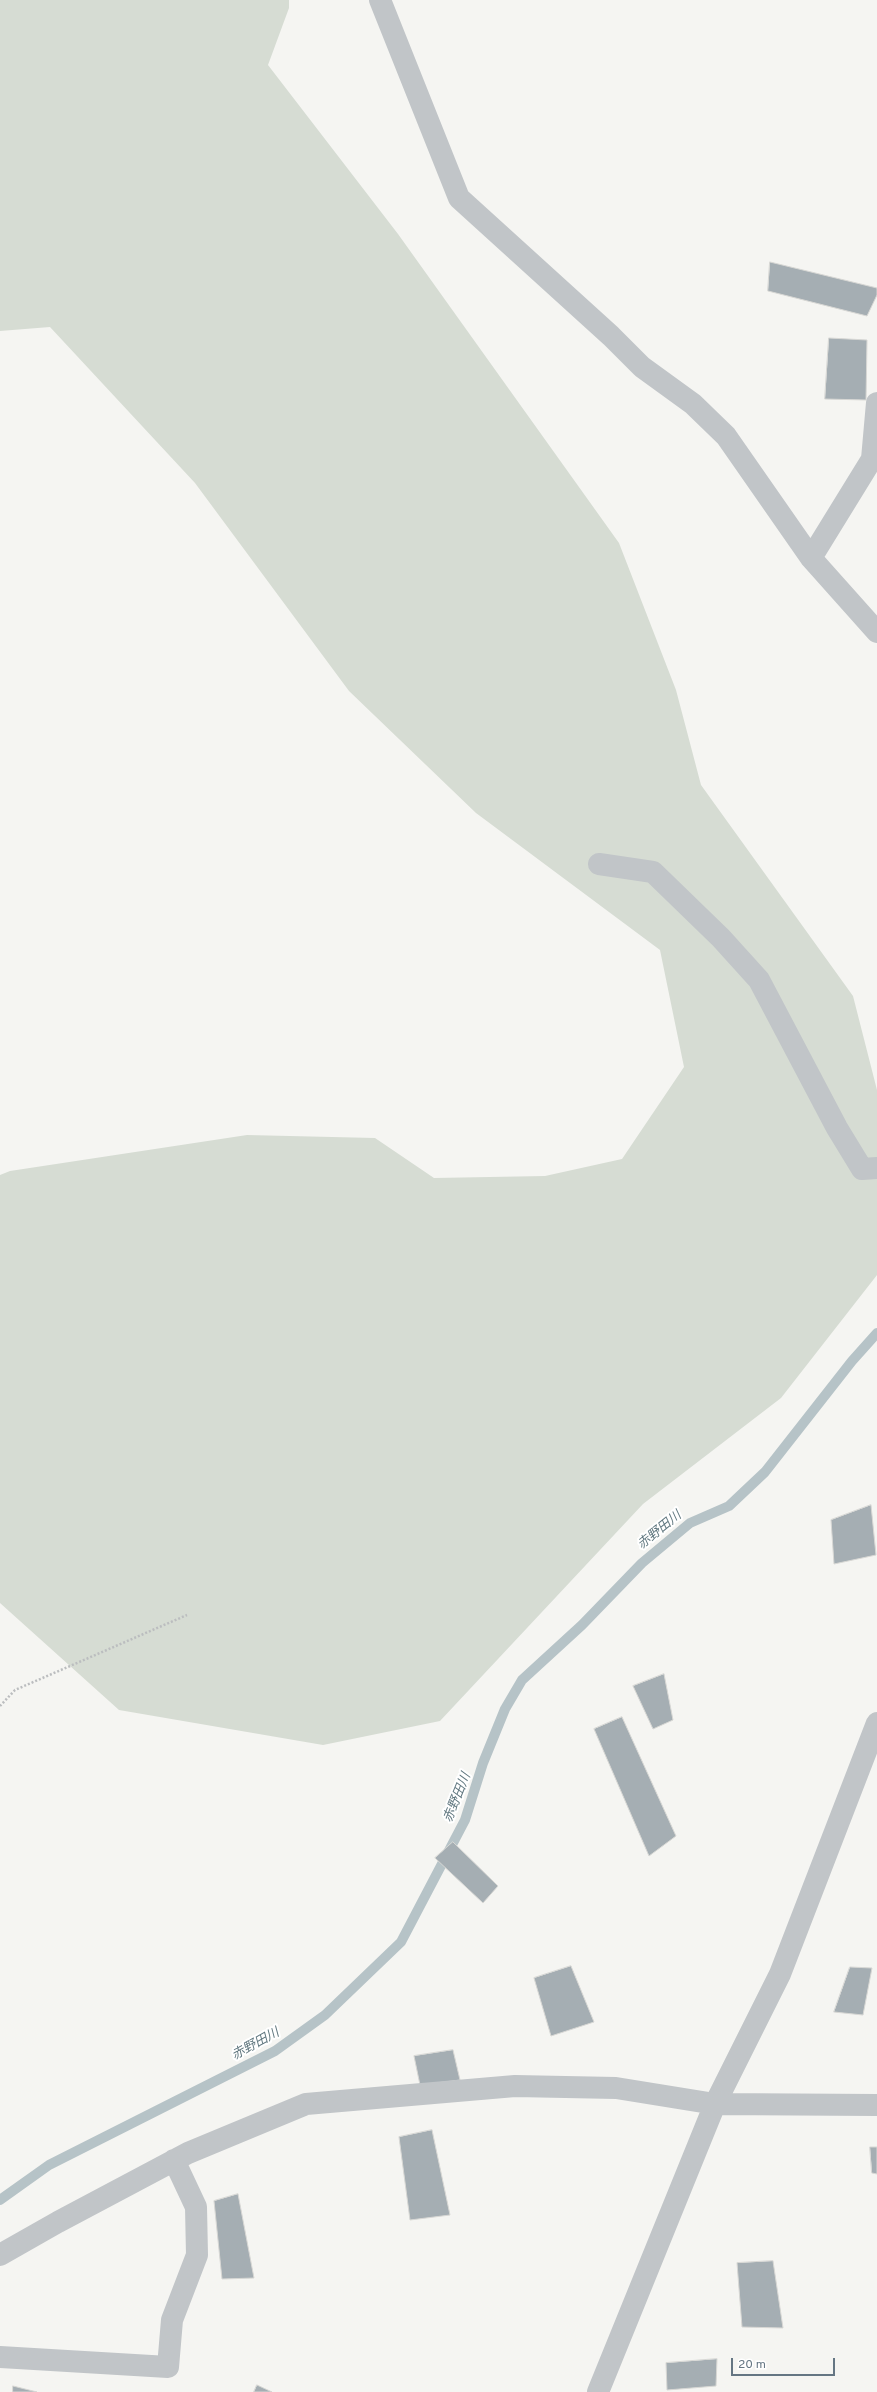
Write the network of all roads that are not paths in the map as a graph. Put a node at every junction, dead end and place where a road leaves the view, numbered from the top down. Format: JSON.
{"nodes":[{"id":1,"x":380,"y":0,"type":"edge"},
{"id":2,"x":877,"y":403,"type":"edge"},
{"id":3,"x":811,"y":558,"type":"junction"},
{"id":4,"x":877,"y":632,"type":"edge"},
{"id":5,"x":599,"y":864,"type":"dead end"},
{"id":6,"x":877,"y":1168,"type":"edge"},
{"id":7,"x":877,"y":1723,"type":"edge"},
{"id":8,"x":715,"y":2104,"type":"junction"},
{"id":9,"x":877,"y":2105,"type":"edge"},
{"id":10,"x":174,"y":2160,"type":"junction"},
{"id":11,"x":0,"y":2255,"type":"edge"},
{"id":12,"x":0,"y":2357,"type":"edge"},
{"id":13,"x":598,"y":2392,"type":"edge"}],
"edges":[{"from":1,"to":3,"type":"street"},
{"from":2,"to":3,"type":"street"},
{"from":3,"to":4,"type":"street"},
{"from":5,"to":6,"type":"street"},
{"from":7,"to":8,"type":"street"},
{"from":8,"to":9,"type":"street"},
{"from":8,"to":10,"type":"street"},
{"from":8,"to":13,"type":"street"},
{"from":10,"to":11,"type":"street"},
{"from":10,"to":12,"type":"street"}]}
